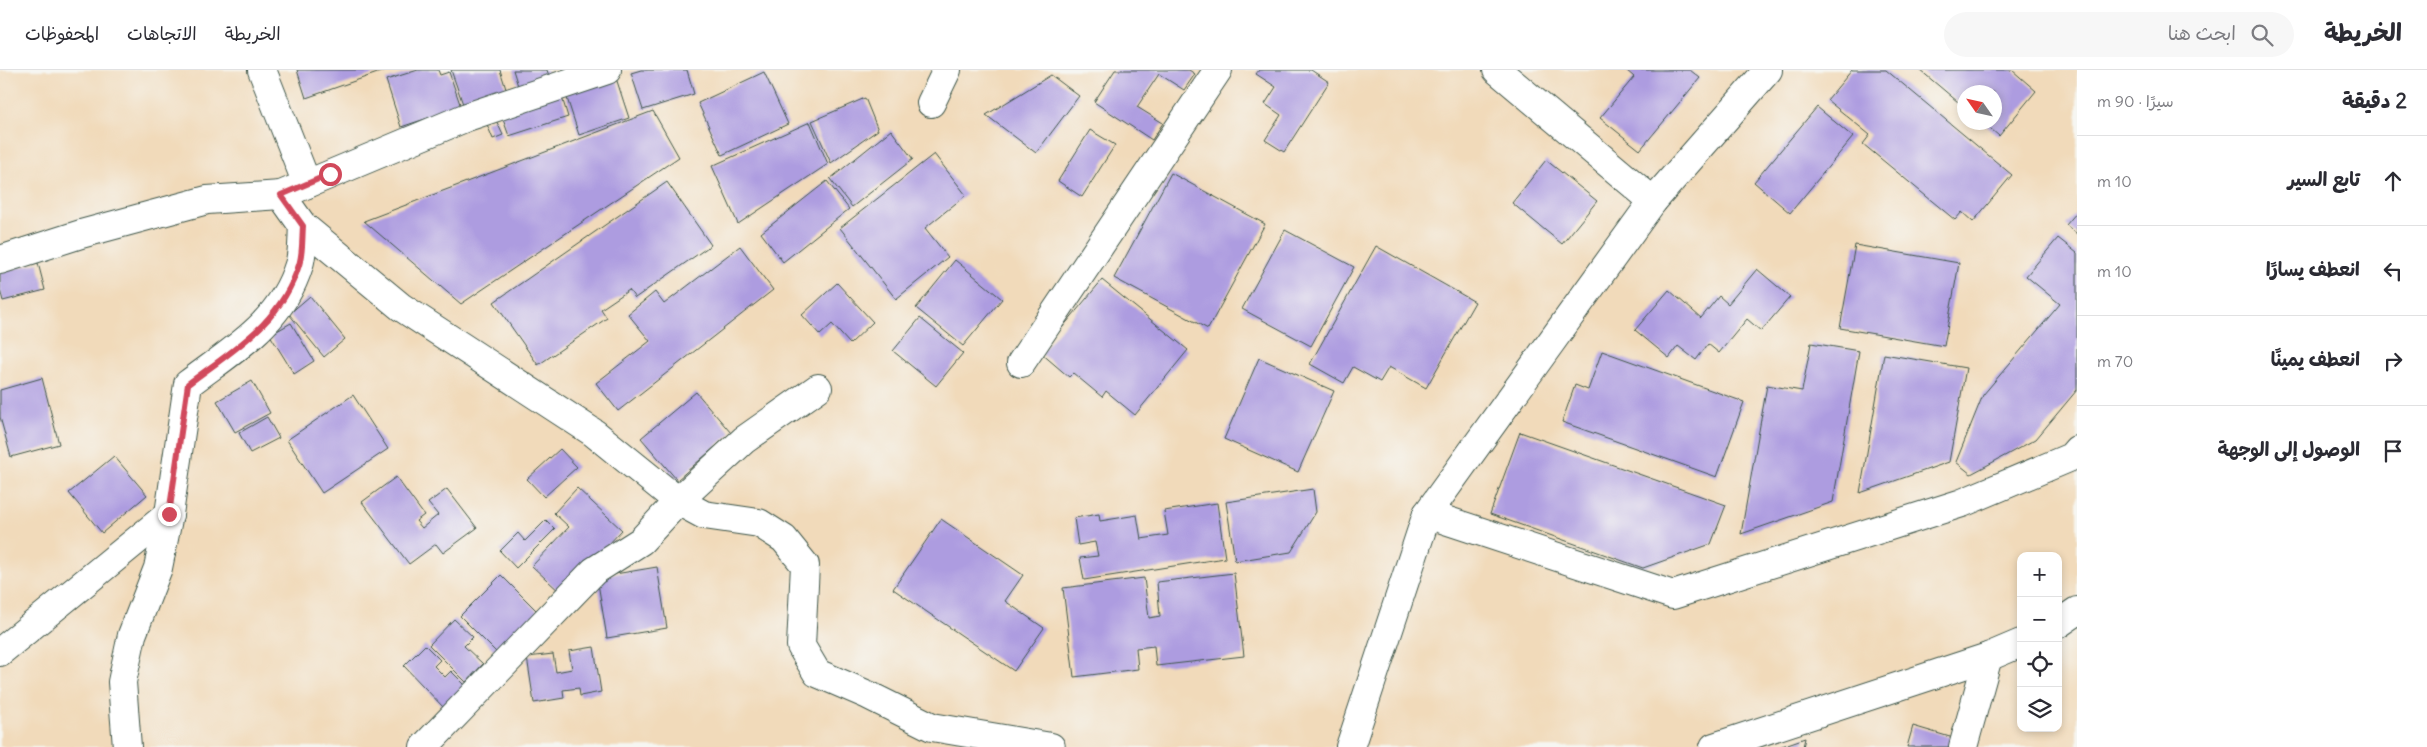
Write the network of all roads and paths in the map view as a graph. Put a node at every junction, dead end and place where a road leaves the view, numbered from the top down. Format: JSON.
{"nodes":[{"id":1,"x":262,"y":70,"type":"edge"},
{"id":2,"x":607,"y":70,"type":"edge"},
{"id":3,"x":947,"y":70,"type":"edge"},
{"id":4,"x":1218,"y":70,"type":"edge"},
{"id":5,"x":1497,"y":70,"type":"edge"},
{"id":6,"x":1768,"y":70,"type":"edge"},
{"id":7,"x":931,"y":103,"type":"dead end"},
{"id":8,"x":308,"y":184,"type":"junction"},
{"id":9,"x":281,"y":195,"type":"junction"},
{"id":10,"x":1653,"y":201,"type":"junction"},
{"id":11,"x":303,"y":226,"type":"junction"},
{"id":12,"x":0,"y":260,"type":"edge"},
{"id":13,"x":1021,"y":363,"type":"dead end"},
{"id":14,"x":818,"y":388,"type":"dead end"},
{"id":15,"x":2077,"y":450,"type":"edge"},
{"id":16,"x":678,"y":500,"type":"junction"},
{"id":17,"x":169,"y":514,"type":"junction"},
{"id":18,"x":1427,"y":514,"type":"junction"},
{"id":19,"x":2077,"y":612,"type":"edge"},
{"id":20,"x":2062,"y":621,"type":"edge"},
{"id":21,"x":2017,"y":645,"type":"edge"},
{"id":22,"x":0,"y":652,"type":"edge"},
{"id":23,"x":1988,"y":657,"type":"junction"},
{"id":24,"x":1347,"y":746,"type":"edge"},
{"id":25,"x":127,"y":747,"type":"edge"},
{"id":26,"x":424,"y":747,"type":"edge"},
{"id":27,"x":1050,"y":747,"type":"edge"},
{"id":28,"x":1714,"y":747,"type":"edge"},
{"id":29,"x":1963,"y":747,"type":"edge"}],
"edges":[{"from":1,"to":8,"type":"street"},
{"from":2,"to":8,"type":"street"},
{"from":3,"to":7,"type":"street"},
{"from":4,"to":13,"type":"street"},
{"from":5,"to":10,"type":"street"},
{"from":6,"to":10,"type":"street"},
{"from":8,"to":9,"type":"street"},
{"from":9,"to":11,"type":"street"},
{"from":9,"to":12,"type":"street"},
{"from":10,"to":18,"type":"street"},
{"from":11,"to":16,"type":"street"},
{"from":11,"to":17,"type":"street"},
{"from":14,"to":16,"type":"street"},
{"from":15,"to":18,"type":"street"},
{"from":16,"to":26,"type":"street"},
{"from":16,"to":27,"type":"street"},
{"from":17,"to":22,"type":"street"},
{"from":17,"to":25,"type":"street"},
{"from":18,"to":24,"type":"street"},
{"from":19,"to":20,"type":"street"},
{"from":21,"to":23,"type":"street"},
{"from":23,"to":28,"type":"street"},
{"from":23,"to":29,"type":"street"}]}
